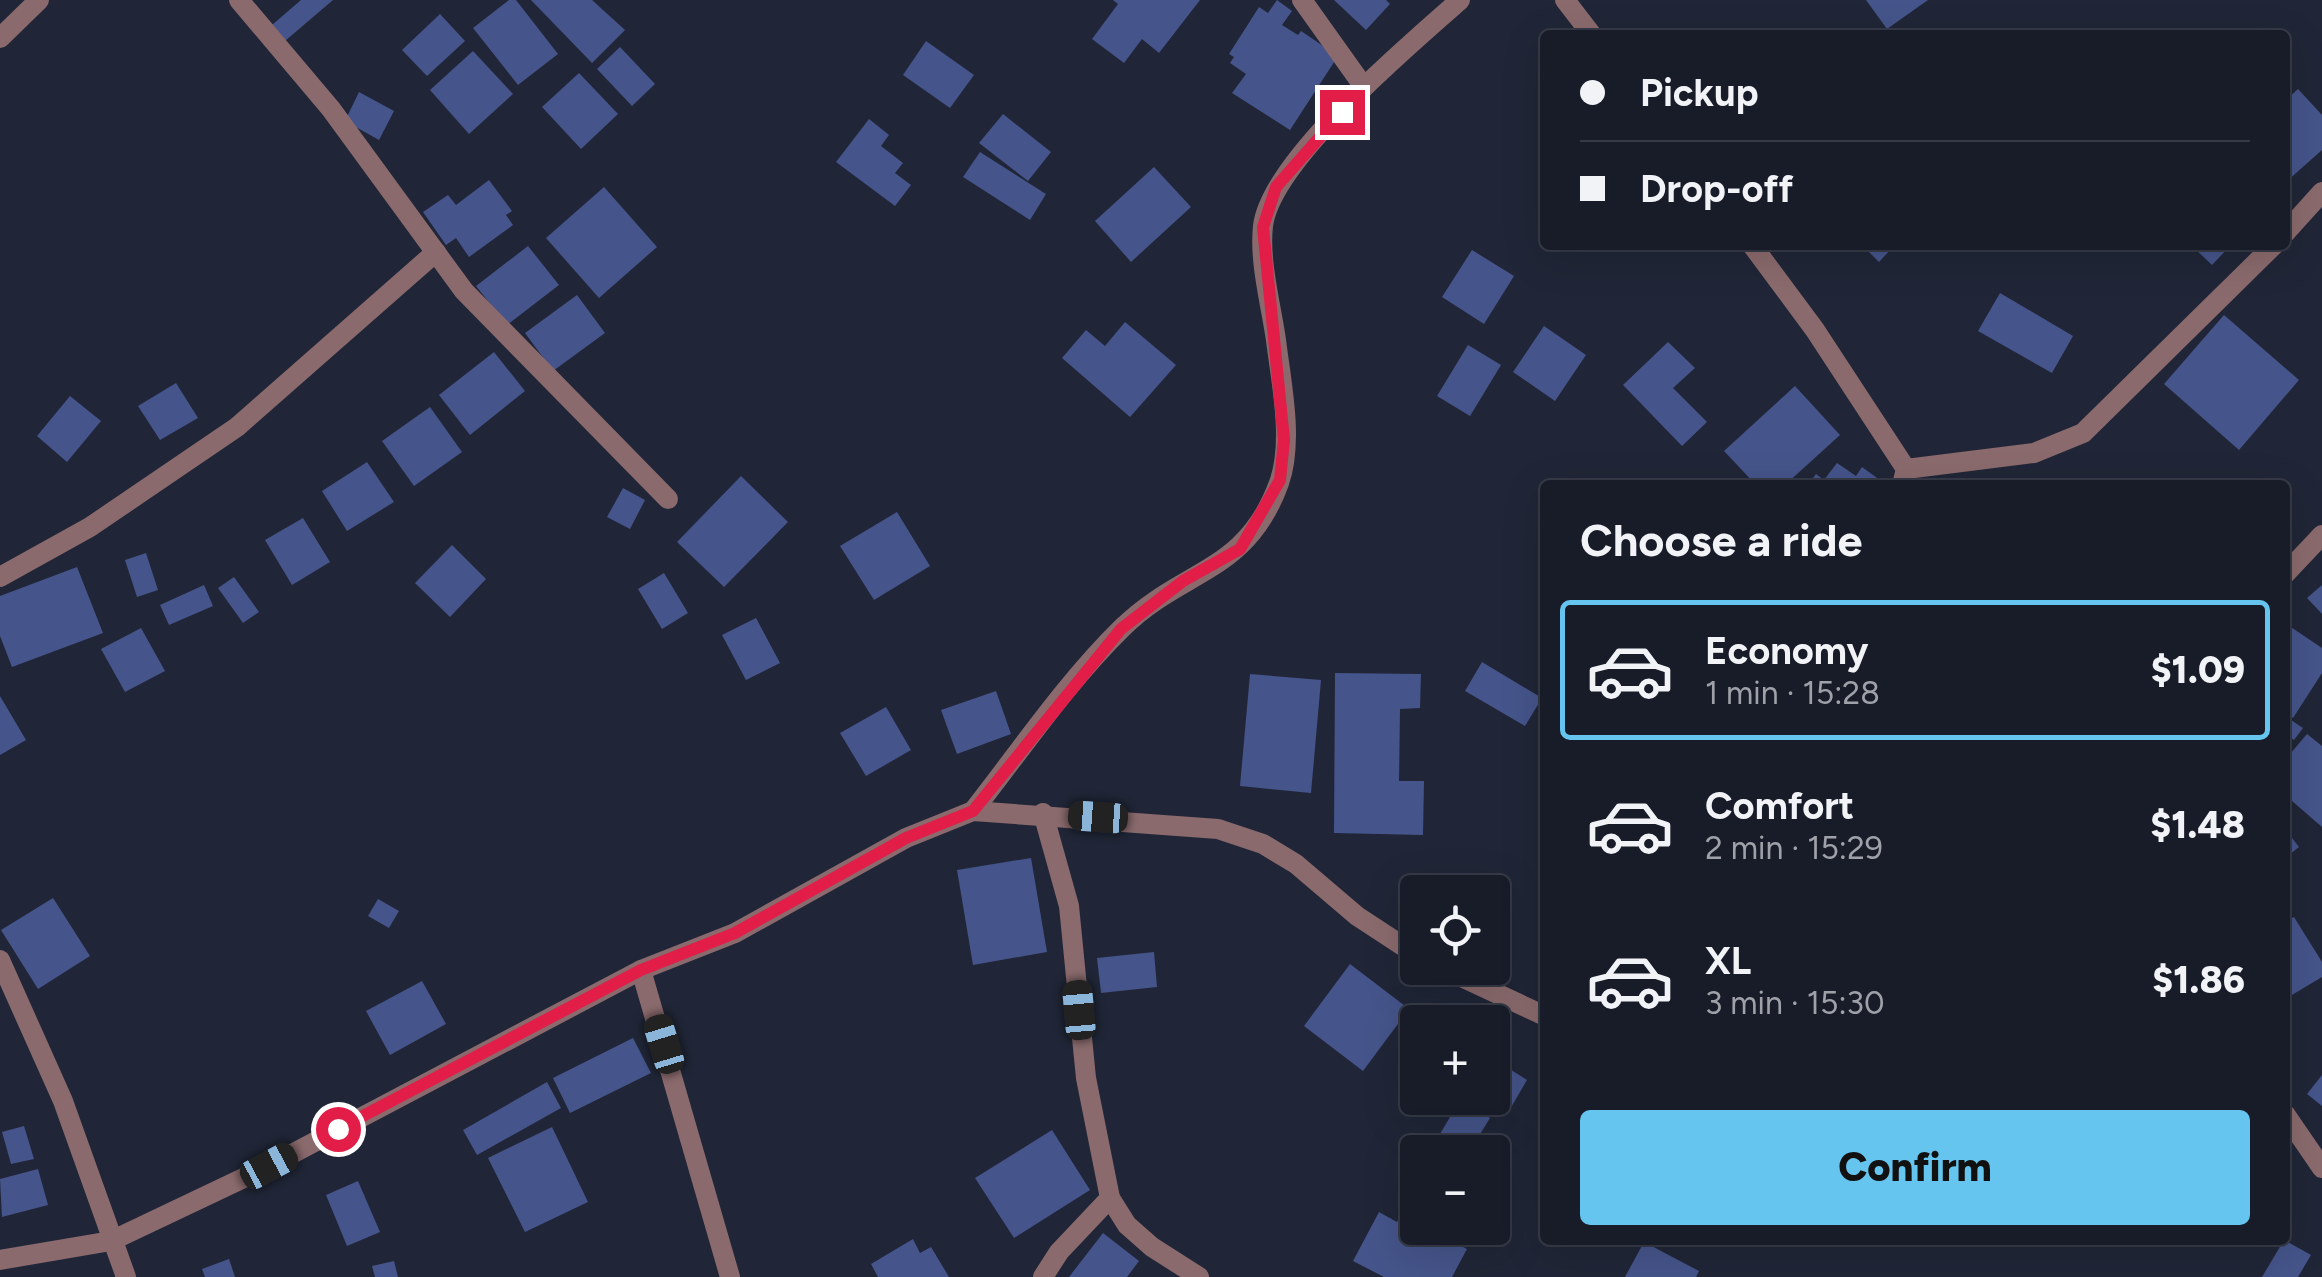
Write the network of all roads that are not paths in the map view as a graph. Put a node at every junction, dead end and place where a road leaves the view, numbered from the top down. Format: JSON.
{"nodes":[{"id":1,"x":39,"y":0,"type":"edge"},
{"id":2,"x":239,"y":0,"type":"edge"},
{"id":3,"x":1302,"y":0,"type":"edge"},
{"id":4,"x":1460,"y":0,"type":"edge"},
{"id":5,"x":1564,"y":0,"type":"edge"},
{"id":6,"x":1588,"y":30,"type":"edge"},
{"id":7,"x":0,"y":38,"type":"edge"},
{"id":8,"x":1364,"y":87,"type":"junction"},
{"id":9,"x":2322,"y":192,"type":"edge"},
{"id":10,"x":2290,"y":227,"type":"edge"},
{"id":11,"x":1756,"y":250,"type":"edge"},
{"id":12,"x":2269,"y":250,"type":"edge"},
{"id":13,"x":436,"y":252,"type":"junction"},
{"id":14,"x":1904,"y":477,"type":"edge"},
{"id":15,"x":668,"y":498,"type":"dead end"},
{"id":16,"x":2322,"y":535,"type":"edge"},
{"id":17,"x":2290,"y":569,"type":"edge"},
{"id":18,"x":0,"y":577,"type":"edge"},
{"id":19,"x":973,"y":811,"type":"junction"},
{"id":20,"x":1043,"y":814,"type":"junction"},
{"id":21,"x":1400,"y":944,"type":"edge"},
{"id":22,"x":0,"y":960,"type":"edge"},
{"id":23,"x":641,"y":970,"type":"junction"},
{"id":24,"x":1478,"y":985,"type":"edge"},
{"id":25,"x":1540,"y":1014,"type":"edge"},
{"id":26,"x":2290,"y":1121,"type":"edge"},
{"id":27,"x":2322,"y":1168,"type":"edge"},
{"id":28,"x":1110,"y":1198,"type":"junction"},
{"id":29,"x":111,"y":1242,"type":"junction"},
{"id":30,"x":0,"y":1260,"type":"edge"},
{"id":31,"x":126,"y":1277,"type":"edge"},
{"id":32,"x":730,"y":1277,"type":"edge"},
{"id":33,"x":1043,"y":1277,"type":"edge"},
{"id":34,"x":1199,"y":1277,"type":"edge"}],
"edges":[{"from":1,"to":7,"type":"street"},
{"from":2,"to":13,"type":"street"},
{"from":3,"to":8,"type":"street"},
{"from":4,"to":8,"type":"street"},
{"from":5,"to":6,"type":"street"},
{"from":8,"to":19,"type":"street"},
{"from":9,"to":10,"type":"street"},
{"from":11,"to":14,"type":"street"},
{"from":12,"to":14,"type":"street"},
{"from":13,"to":15,"type":"street"},
{"from":13,"to":18,"type":"street"},
{"from":16,"to":17,"type":"street"},
{"from":19,"to":20,"type":"street"},
{"from":19,"to":23,"type":"street"},
{"from":20,"to":21,"type":"street"},
{"from":20,"to":28,"type":"street"},
{"from":22,"to":29,"type":"street"},
{"from":23,"to":29,"type":"street"},
{"from":23,"to":32,"type":"street"},
{"from":24,"to":25,"type":"street"},
{"from":26,"to":27,"type":"street"},
{"from":28,"to":33,"type":"street"},
{"from":28,"to":34,"type":"street"},
{"from":29,"to":30,"type":"street"},
{"from":29,"to":31,"type":"street"}]}
